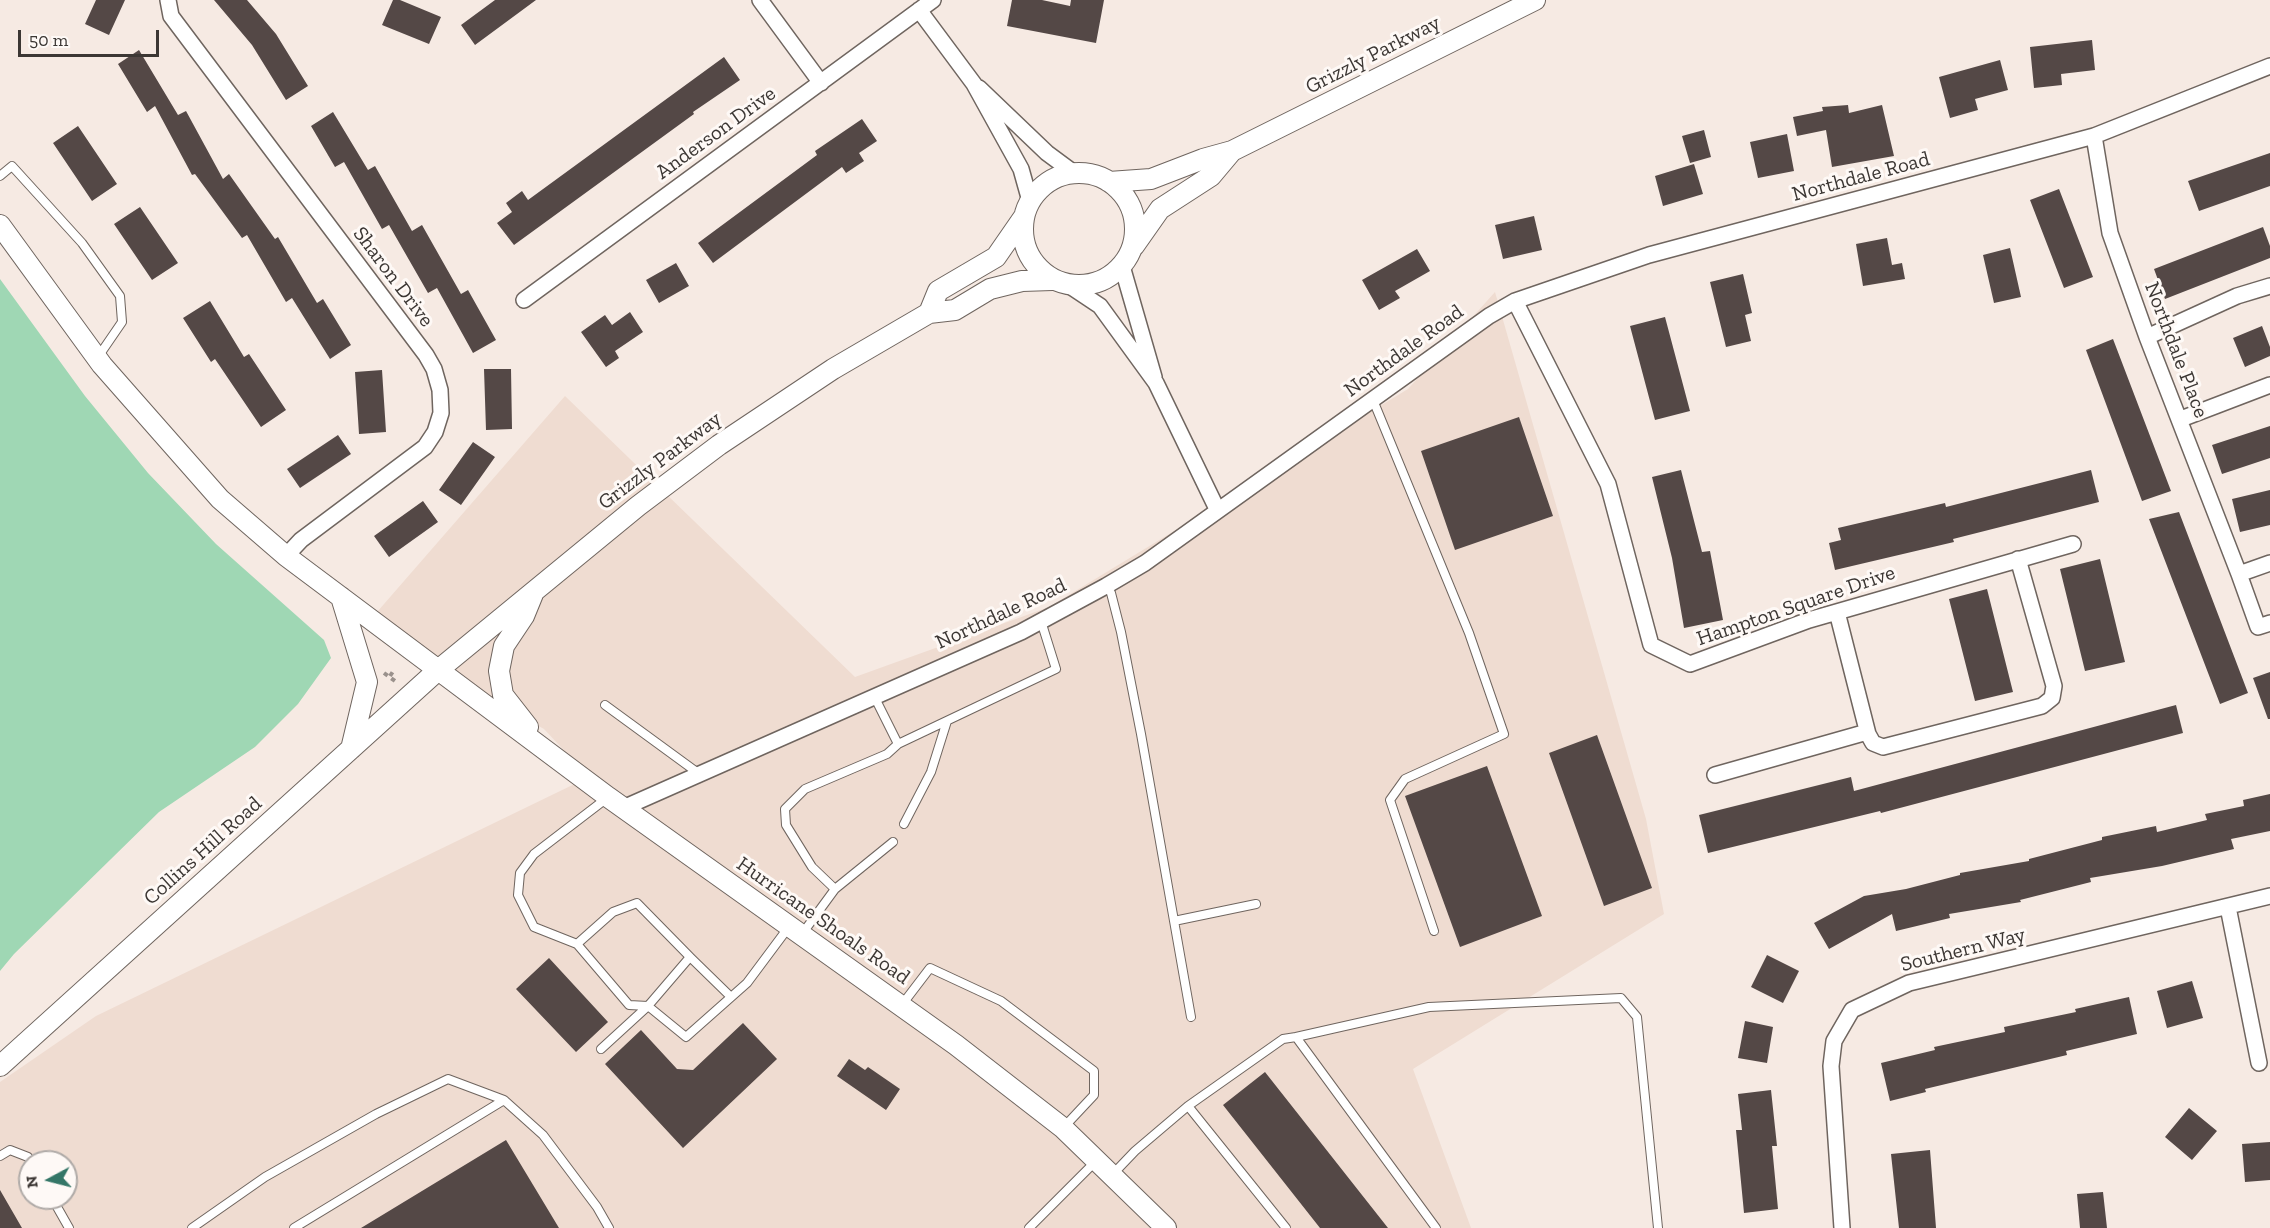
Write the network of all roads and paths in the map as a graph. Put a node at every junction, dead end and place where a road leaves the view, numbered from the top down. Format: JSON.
{"nodes":[{"id":1,"x":168,"y":0,"type":"edge"},
{"id":2,"x":760,"y":0,"type":"edge"},
{"id":3,"x":933,"y":0,"type":"edge"},
{"id":4,"x":1535,"y":0,"type":"edge"},
{"id":5,"x":919,"y":10,"type":"junction"},
{"id":6,"x":2270,"y":66,"type":"edge"},
{"id":7,"x":820,"y":83,"type":"junction"},
{"id":8,"x":974,"y":84,"type":"junction"},
{"id":9,"x":2094,"y":136,"type":"junction"},
{"id":10,"x":1232,"y":151,"type":"junction"},
{"id":11,"x":1074,"y":173,"type":"junction"},
{"id":12,"x":0,"y":176,"type":"edge"},
{"id":13,"x":1110,"y":182,"type":"junction"},
{"id":14,"x":1027,"y":209,"type":"junction"},
{"id":15,"x":0,"y":225,"type":"edge"},
{"id":16,"x":1127,"y":258,"type":"junction"},
{"id":17,"x":1061,"y":283,"type":"junction"},
{"id":18,"x":2270,"y":286,"type":"edge"},
{"id":19,"x":524,"y":300,"type":"dead end"},
{"id":20,"x":1515,"y":301,"type":"junction"},
{"id":21,"x":929,"y":313,"type":"junction"},
{"id":22,"x":2147,"y":337,"type":"junction"},
{"id":23,"x":97,"y":358,"type":"junction"},
{"id":24,"x":1156,"y":383,"type":"junction"},
{"id":25,"x":2270,"y":385,"type":"edge"},
{"id":26,"x":1373,"y":400,"type":"junction"},
{"id":27,"x":2181,"y":419,"type":"junction"},
{"id":28,"x":1217,"y":509,"type":"junction"},
{"id":29,"x":2073,"y":543,"type":"dead end"},
{"id":30,"x":286,"y":556,"type":"junction"},
{"id":31,"x":2018,"y":559,"type":"junction"},
{"id":32,"x":2270,"y":563,"type":"edge"},
{"id":33,"x":2239,"y":574,"type":"junction"},
{"id":34,"x":1106,"y":586,"type":"junction"},
{"id":35,"x":536,"y":589,"type":"junction"},
{"id":36,"x":341,"y":597,"type":"junction"},
{"id":37,"x":1836,"y":612,"type":"junction"},
{"id":38,"x":1041,"y":621,"type":"junction"},
{"id":39,"x":2270,"y":623,"type":"edge"},
{"id":40,"x":394,"y":670,"type":"dead end"},
{"id":41,"x":437,"y":671,"type":"junction"},
{"id":42,"x":395,"y":681,"type":"dead end"},
{"id":43,"x":873,"y":696,"type":"junction"},
{"id":44,"x":605,"y":705,"type":"dead end"},
{"id":45,"x":947,"y":721,"type":"junction"},
{"id":46,"x":1867,"y":732,"type":"junction"},
{"id":47,"x":898,"y":744,"type":"junction"},
{"id":48,"x":537,"y":745,"type":"junction"},
{"id":49,"x":351,"y":749,"type":"junction"},
{"id":50,"x":698,"y":773,"type":"junction"},
{"id":51,"x":1715,"y":775,"type":"dead end"},
{"id":52,"x":615,"y":803,"type":"junction"},
{"id":53,"x":904,"y":824,"type":"dead end"},
{"id":54,"x":893,"y":842,"type":"dead end"},
{"id":55,"x":835,"y":889,"type":"junction"},
{"id":56,"x":2270,"y":896,"type":"edge"},
{"id":57,"x":1256,"y":904,"type":"dead end"},
{"id":58,"x":2228,"y":907,"type":"junction"},
{"id":59,"x":1174,"y":921,"type":"junction"},
{"id":60,"x":795,"y":931,"type":"junction"},
{"id":61,"x":1434,"y":931,"type":"dead end"},
{"id":62,"x":577,"y":944,"type":"junction"},
{"id":63,"x":690,"y":957,"type":"junction"},
{"id":64,"x":730,"y":996,"type":"junction"},
{"id":65,"x":648,"y":1006,"type":"junction"},
{"id":66,"x":901,"y":1006,"type":"junction"},
{"id":67,"x":1191,"y":1017,"type":"dead end"},
{"id":68,"x":1296,"y":1037,"type":"junction"},
{"id":69,"x":601,"y":1049,"type":"dead end"},
{"id":70,"x":2259,"y":1063,"type":"dead end"},
{"id":71,"x":0,"y":1066,"type":"edge"},
{"id":72,"x":504,"y":1100,"type":"junction"},
{"id":73,"x":1188,"y":1106,"type":"junction"},
{"id":74,"x":1063,"y":1128,"type":"junction"},
{"id":75,"x":18,"y":1153,"type":"edge"},
{"id":76,"x":0,"y":1155,"type":"edge"},
{"id":77,"x":1097,"y":1160,"type":"junction"},
{"id":78,"x":1113,"y":1174,"type":"junction"},
{"id":79,"x":59,"y":1210,"type":"edge"},
{"id":80,"x":69,"y":1228,"type":"edge"},
{"id":81,"x":192,"y":1228,"type":"edge"},
{"id":82,"x":294,"y":1228,"type":"edge"},
{"id":83,"x":609,"y":1228,"type":"edge"},
{"id":84,"x":1029,"y":1228,"type":"edge"},
{"id":85,"x":1166,"y":1228,"type":"edge"},
{"id":86,"x":1286,"y":1228,"type":"edge"},
{"id":87,"x":1436,"y":1228,"type":"edge"},
{"id":88,"x":1658,"y":1228,"type":"edge"},
{"id":89,"x":1842,"y":1228,"type":"edge"}],
"edges":[{"from":1,"to":30,"type":"street","name":"Sharon Drive"},
{"from":2,"to":7,"type":"street"},
{"from":3,"to":5,"type":"street","name":"Anderson Drive"},
{"from":4,"to":10,"type":"street","name":"Grizzly Parkway"},
{"from":5,"to":7,"type":"street","name":"Anderson Drive"},
{"from":5,"to":8,"type":"street"},
{"from":6,"to":9,"type":"street","name":"Northdale Road"},
{"from":7,"to":19,"type":"street","name":"Anderson Drive"},
{"from":8,"to":11,"type":"street"},
{"from":8,"to":14,"type":"street"},
{"from":9,"to":20,"type":"street","name":"Northdale Road"},
{"from":9,"to":22,"type":"street","name":"Northdale Place"},
{"from":10,"to":13,"type":"street","name":"Grizzly Parkway"},
{"from":10,"to":16,"type":"street","name":"Grizzly Parkway"},
{"from":11,"to":13,"type":"street"},
{"from":11,"to":14,"type":"street"},
{"from":12,"to":23,"type":"lane"},
{"from":13,"to":16,"type":"street"},
{"from":14,"to":17,"type":"street"},
{"from":14,"to":21,"type":"street","name":"Grizzly Parkway"},
{"from":15,"to":23,"type":"street","name":"Hurricane Shoals Road"},
{"from":16,"to":17,"type":"street"},
{"from":16,"to":24,"type":"street"},
{"from":17,"to":21,"type":"street","name":"Grizzly Parkway"},
{"from":17,"to":24,"type":"street"},
{"from":18,"to":22,"type":"street"},
{"from":20,"to":26,"type":"street","name":"Northdale Road"},
{"from":20,"to":37,"type":"street","name":"Hampton Square Drive"},
{"from":21,"to":35,"type":"street","name":"Grizzly Parkway"},
{"from":22,"to":27,"type":"street","name":"Northdale Place"},
{"from":23,"to":30,"type":"street","name":"Hurricane Shoals Road"},
{"from":24,"to":28,"type":"street"},
{"from":25,"to":27,"type":"street"},
{"from":26,"to":28,"type":"street","name":"Northdale Road"},
{"from":26,"to":61,"type":"lane"},
{"from":27,"to":33,"type":"street","name":"Northdale Place"},
{"from":28,"to":34,"type":"street","name":"Northdale Road"},
{"from":29,"to":31,"type":"street","name":"Hampton Square Drive"},
{"from":30,"to":36,"type":"street","name":"Hurricane Shoals Road"},
{"from":31,"to":37,"type":"street","name":"Hampton Square Drive"},
{"from":31,"to":46,"type":"street"},
{"from":32,"to":33,"type":"street"},
{"from":33,"to":39,"type":"street","name":"Northdale Place"},
{"from":34,"to":38,"type":"street","name":"Northdale Road"},
{"from":34,"to":59,"type":"lane"},
{"from":35,"to":41,"type":"street","name":"Grizzly Parkway"},
{"from":35,"to":48,"type":"street"},
{"from":36,"to":41,"type":"street","name":"Hurricane Shoals Road"},
{"from":36,"to":49,"type":"street"},
{"from":37,"to":46,"type":"street"},
{"from":38,"to":43,"type":"street","name":"Northdale Road"},
{"from":38,"to":45,"type":"lane"},
{"from":40,"to":42,"type":"path"},
{"from":41,"to":48,"type":"street","name":"Hurricane Shoals Road"},
{"from":41,"to":49,"type":"street","name":"Collins Hill Road"},
{"from":43,"to":47,"type":"lane"},
{"from":43,"to":50,"type":"street","name":"Northdale Road"},
{"from":44,"to":50,"type":"lane"},
{"from":45,"to":47,"type":"lane"},
{"from":45,"to":53,"type":"lane"},
{"from":46,"to":51,"type":"street"},
{"from":47,"to":55,"type":"lane"},
{"from":48,"to":52,"type":"street","name":"Hurricane Shoals Road"},
{"from":49,"to":71,"type":"street","name":"Collins Hill Road"},
{"from":50,"to":52,"type":"street","name":"Northdale Road"},
{"from":52,"to":60,"type":"street","name":"Hurricane Shoals Road"},
{"from":52,"to":62,"type":"lane"},
{"from":54,"to":55,"type":"lane"},
{"from":55,"to":60,"type":"lane"},
{"from":56,"to":58,"type":"street","name":"Southern Way"},
{"from":57,"to":59,"type":"lane"},
{"from":58,"to":70,"type":"street"},
{"from":58,"to":89,"type":"street","name":"Southern Way"},
{"from":59,"to":67,"type":"lane"},
{"from":60,"to":64,"type":"lane"},
{"from":60,"to":66,"type":"street","name":"Hurricane Shoals Road"},
{"from":62,"to":63,"type":"lane"},
{"from":62,"to":65,"type":"lane"},
{"from":63,"to":64,"type":"lane"},
{"from":63,"to":65,"type":"lane"},
{"from":64,"to":65,"type":"lane"},
{"from":65,"to":69,"type":"lane"},
{"from":66,"to":74,"type":"street","name":"Hurricane Shoals Road"},
{"from":66,"to":74,"type":"lane"},
{"from":68,"to":73,"type":"lane"},
{"from":68,"to":87,"type":"lane"},
{"from":68,"to":88,"type":"lane"},
{"from":72,"to":81,"type":"lane"},
{"from":72,"to":82,"type":"lane"},
{"from":72,"to":83,"type":"lane"},
{"from":73,"to":78,"type":"lane"},
{"from":73,"to":86,"type":"lane"},
{"from":74,"to":77,"type":"street","name":"Hurricane Shoals Road"},
{"from":75,"to":76,"type":"lane"},
{"from":77,"to":78,"type":"street","name":"Hurricane Shoals Road"},
{"from":77,"to":84,"type":"lane"},
{"from":78,"to":85,"type":"street","name":"Hurricane Shoals Road"},
{"from":79,"to":80,"type":"lane"}]}
